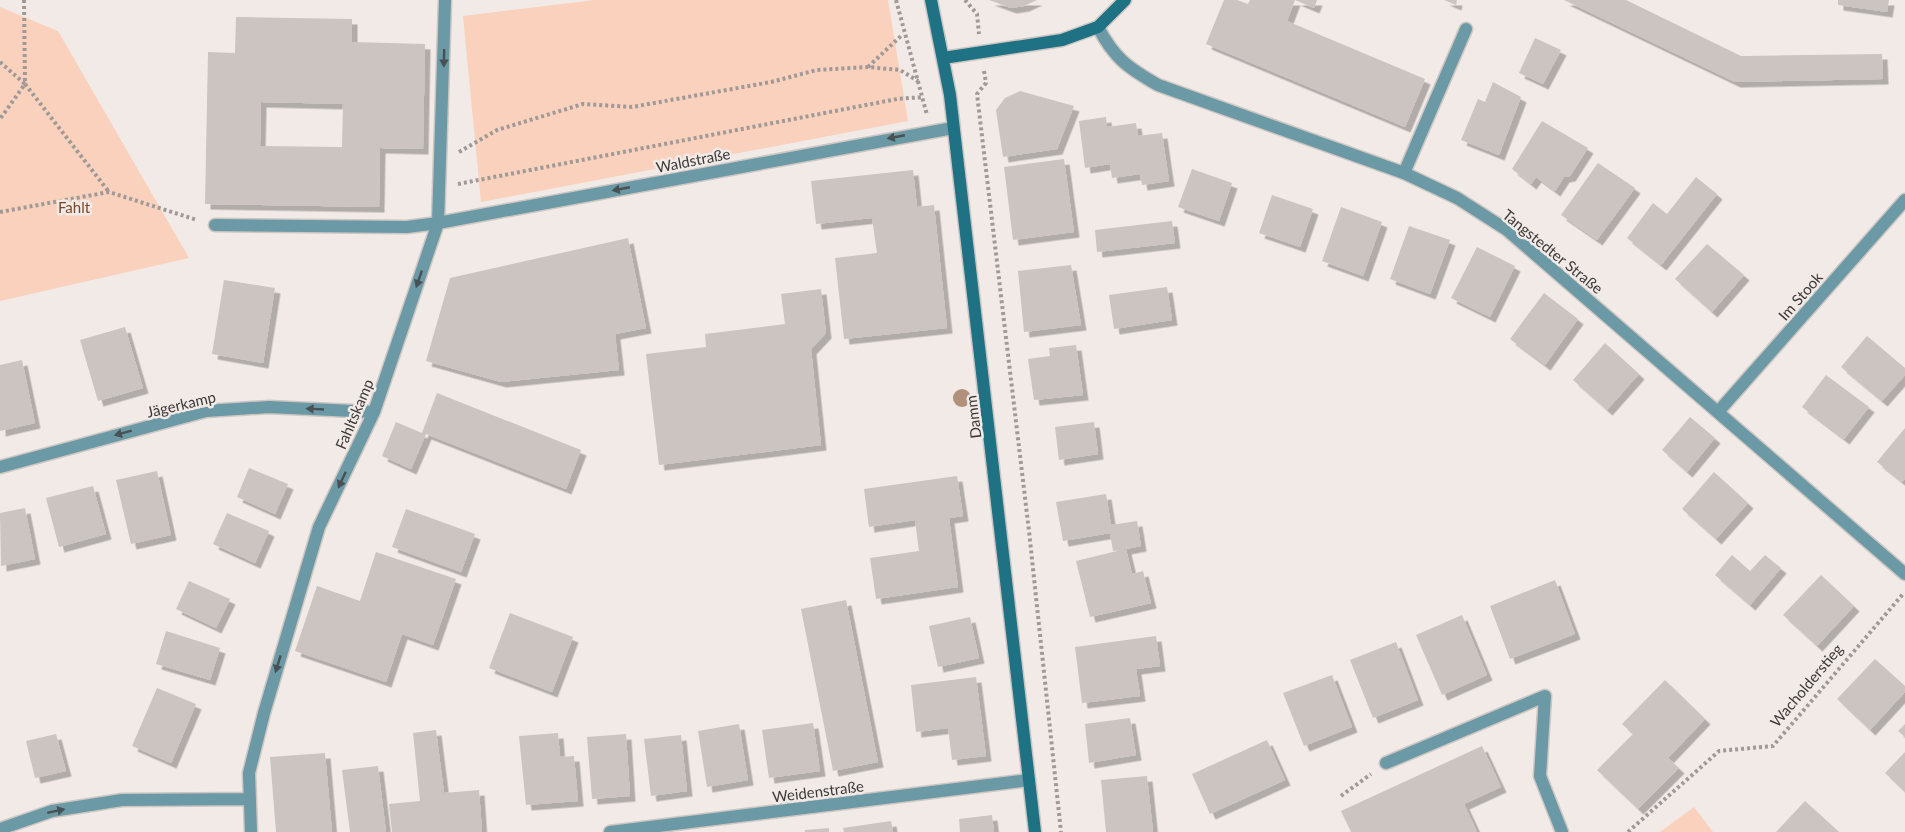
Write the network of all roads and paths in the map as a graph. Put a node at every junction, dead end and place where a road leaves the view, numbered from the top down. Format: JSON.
{"nodes":[{"id":1,"x":24,"y":0,"type":"edge"},
{"id":2,"x":445,"y":0,"type":"edge"},
{"id":3,"x":896,"y":0,"type":"edge"},
{"id":4,"x":931,"y":0,"type":"edge"},
{"id":5,"x":965,"y":0,"type":"edge"},
{"id":6,"x":1125,"y":0,"type":"edge"},
{"id":7,"x":977,"y":14,"type":"dead end"},
{"id":8,"x":1098,"y":27,"type":"junction"},
{"id":9,"x":1466,"y":28,"type":"dead end"},
{"id":10,"x":904,"y":33,"type":"junction"},
{"id":11,"x":943,"y":58,"type":"junction"},
{"id":12,"x":0,"y":62,"type":"edge"},
{"id":13,"x":868,"y":67,"type":"junction"},
{"id":14,"x":918,"y":81,"type":"junction"},
{"id":15,"x":986,"y":83,"type":"dead end"},
{"id":16,"x":25,"y":84,"type":"junction"},
{"id":17,"x":0,"y":119,"type":"edge"},
{"id":18,"x":953,"y":128,"type":"junction"},
{"id":19,"x":457,"y":153,"type":"dead end"},
{"id":20,"x":1404,"y":173,"type":"junction"},
{"id":21,"x":450,"y":186,"type":"dead end"},
{"id":22,"x":109,"y":192,"type":"junction"},
{"id":23,"x":1905,"y":200,"type":"edge"},
{"id":24,"x":0,"y":212,"type":"edge"},
{"id":25,"x":438,"y":224,"type":"junction"},
{"id":26,"x":215,"y":225,"type":"joint"},
{"id":27,"x":374,"y":412,"type":"junction"},
{"id":28,"x":1718,"y":412,"type":"junction"},
{"id":29,"x":0,"y":467,"type":"edge"},
{"id":30,"x":1905,"y":574,"type":"edge"},
{"id":31,"x":1905,"y":591,"type":"edge"},
{"id":32,"x":1386,"y":763,"type":"joint"},
{"id":33,"x":1029,"y":780,"type":"junction"},
{"id":34,"x":1341,"y":796,"type":"dead end"},
{"id":35,"x":249,"y":799,"type":"junction"},
{"id":36,"x":0,"y":829,"type":"edge"},
{"id":37,"x":251,"y":832,"type":"edge"},
{"id":38,"x":610,"y":832,"type":"edge"},
{"id":39,"x":1035,"y":832,"type":"edge"},
{"id":40,"x":1061,"y":832,"type":"edge"},
{"id":41,"x":1562,"y":832,"type":"edge"},
{"id":42,"x":1628,"y":832,"type":"edge"}],
"edges":[{"from":1,"to":16,"type":"path"},
{"from":2,"to":25,"type":"street","name":"Fahltskamp","one_way":true},
{"from":3,"to":10,"type":"path"},
{"from":4,"to":11,"type":"main road","name":"Damm"},
{"from":5,"to":7,"type":"path"},
{"from":6,"to":8,"type":"main road"},
{"from":8,"to":11,"type":"main road"},
{"from":8,"to":20,"type":"street","name":"Tangstedter Straße"},
{"from":9,"to":20,"type":"street"},
{"from":10,"to":13,"type":"path"},
{"from":10,"to":14,"type":"path"},
{"from":11,"to":18,"type":"main road","name":"Damm"},
{"from":12,"to":16,"type":"path"},
{"from":13,"to":14,"type":"path"},
{"from":13,"to":19,"type":"path"},
{"from":14,"to":21,"type":"path"},
{"from":15,"to":40,"type":"path"},
{"from":16,"to":17,"type":"path"},
{"from":16,"to":22,"type":"path"},
{"from":18,"to":25,"type":"street","name":"Waldstraße","one_way":true},
{"from":18,"to":33,"type":"main road","name":"Damm"},
{"from":20,"to":28,"type":"street","name":"Tangstedter Straße"},
{"from":22,"to":24,"type":"path"},
{"from":22,"to":26,"type":"path"},
{"from":23,"to":28,"type":"street","name":"Im Stook"},
{"from":25,"to":26,"type":"street","name":"Waldstraße"},
{"from":25,"to":27,"type":"street","name":"Fahltskamp","one_way":true},
{"from":27,"to":29,"type":"street","name":"Jägerkamp","one_way":true},
{"from":27,"to":35,"type":"street","name":"Fahltskamp","one_way":true},
{"from":28,"to":30,"type":"street","name":"Tangstedter Straße"},
{"from":31,"to":42,"type":"path","name":"Wacholderstieg"},
{"from":32,"to":34,"type":"path"},
{"from":32,"to":41,"type":"street"},
{"from":33,"to":38,"type":"street","name":"Weidenstraße"},
{"from":33,"to":39,"type":"main road","name":"Damm"},
{"from":36,"to":35,"type":"street","one_way":true},
{"from":35,"to":37,"type":"street","name":"Fahltskamp"}]}
